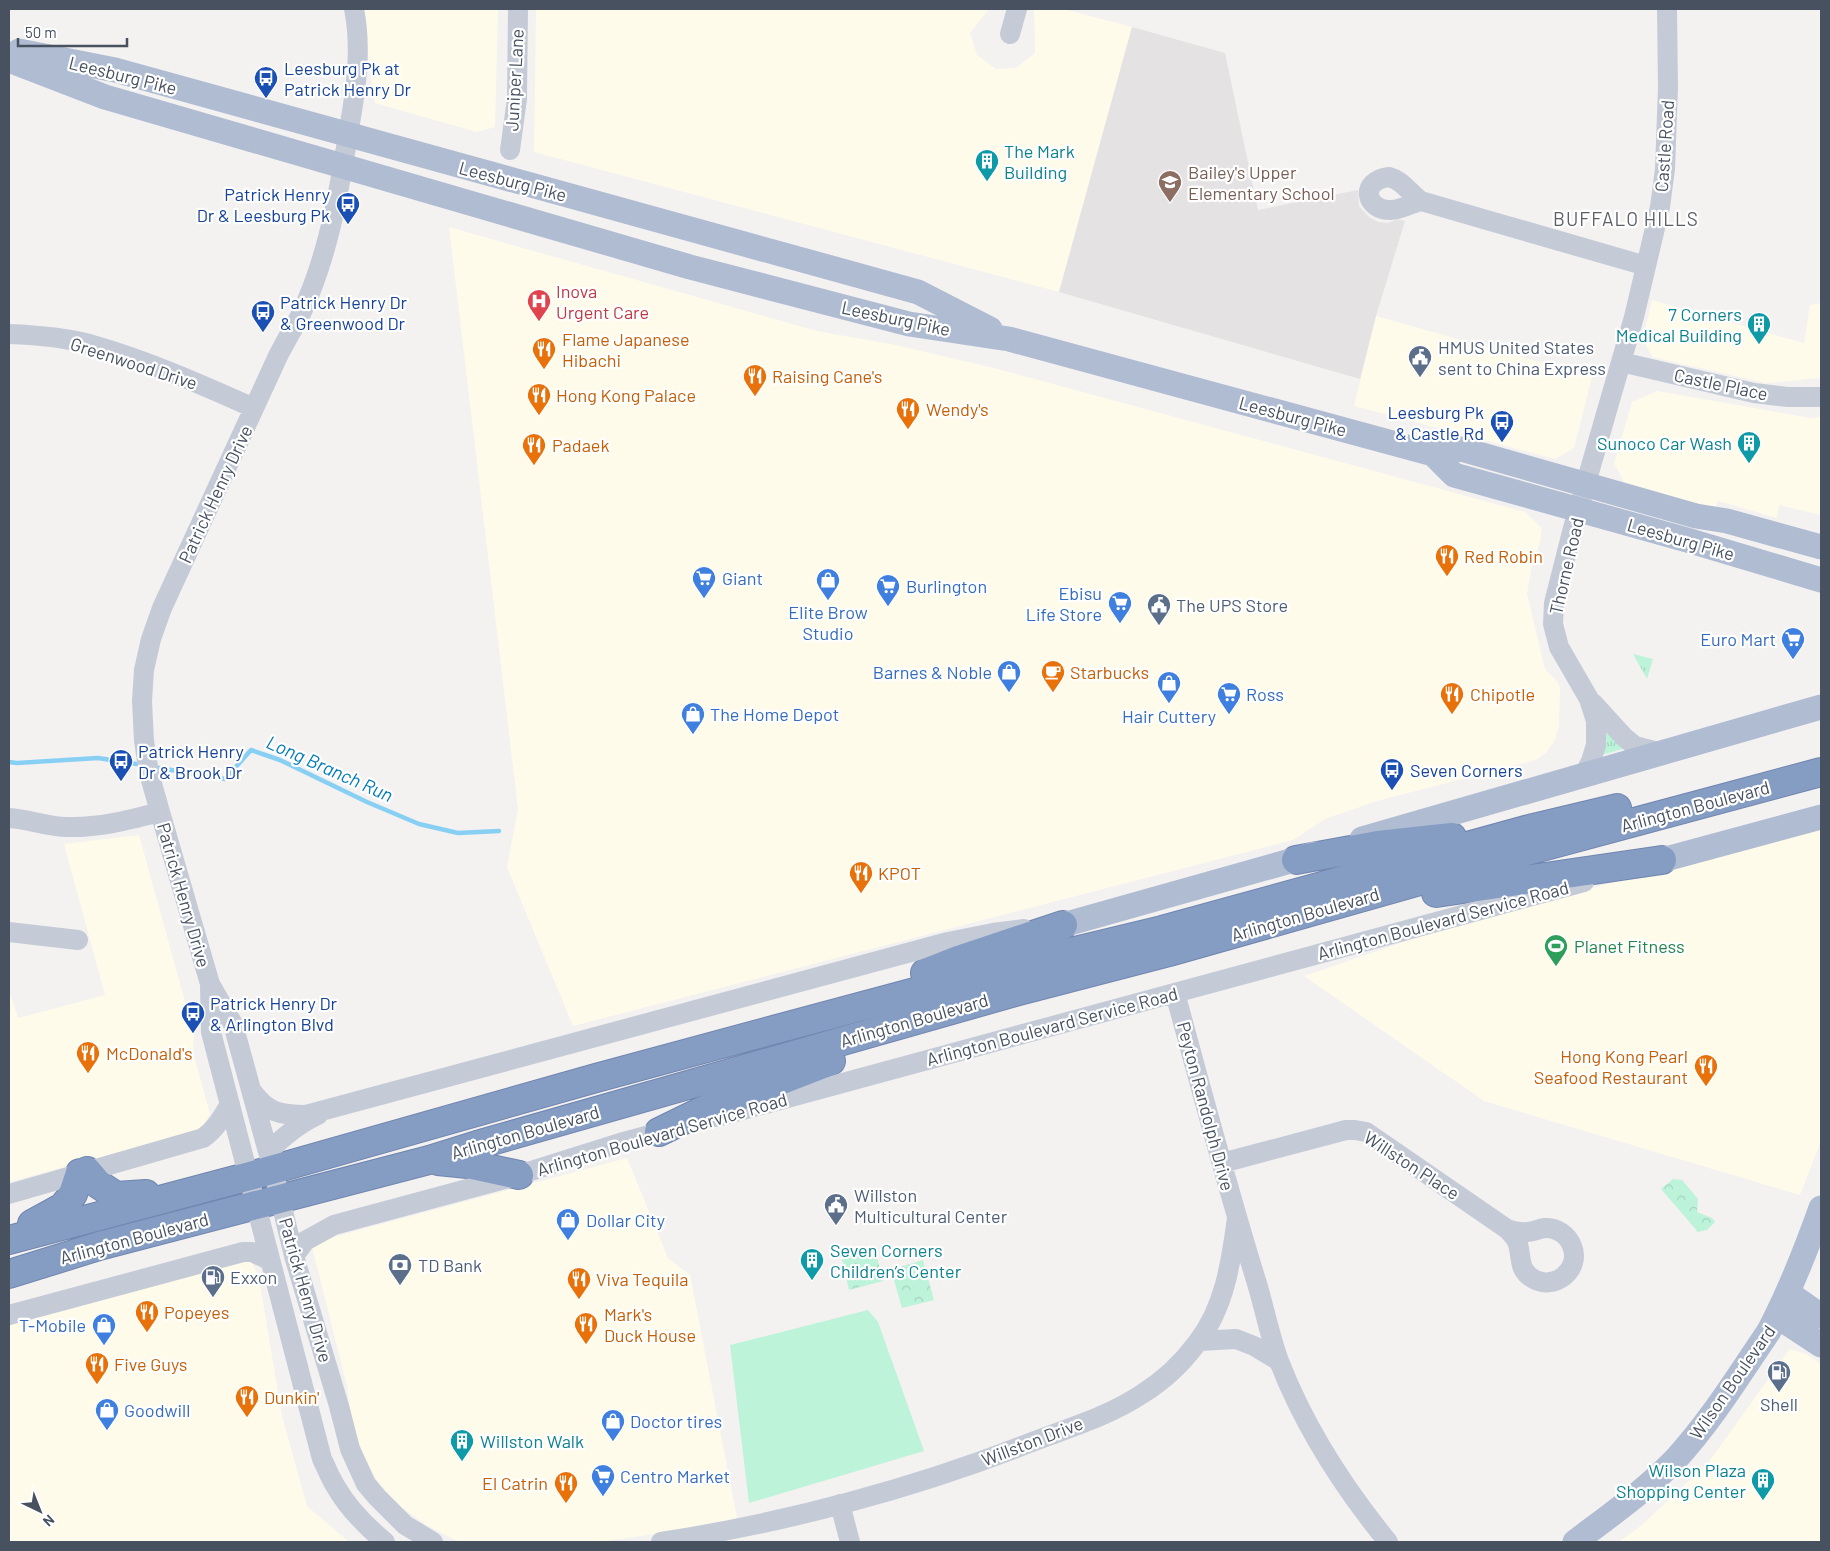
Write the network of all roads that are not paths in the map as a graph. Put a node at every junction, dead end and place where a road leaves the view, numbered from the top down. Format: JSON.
{"nodes":[{"id":1,"x":354,"y":9,"type":"edge"},
{"id":2,"x":518,"y":9,"type":"edge"},
{"id":3,"x":1017,"y":9,"type":"edge"},
{"id":4,"x":1668,"y":9,"type":"edge"},
{"id":5,"x":1010,"y":34,"type":"dead end"},
{"id":6,"x":9,"y":49,"type":"edge"},
{"id":7,"x":9,"y":60,"type":"edge"},
{"id":8,"x":348,"y":135,"type":"junction"},
{"id":9,"x":510,"y":150,"type":"dead end"},
{"id":10,"x":343,"y":166,"type":"junction"},
{"id":11,"x":1421,"y":201,"type":"dead end"},
{"id":12,"x":1646,"y":266,"type":"junction"},
{"id":13,"x":9,"y":334,"type":"edge"},
{"id":14,"x":1009,"y":339,"type":"junction"},
{"id":15,"x":1621,"y":362,"type":"junction"},
{"id":16,"x":1821,"y":397,"type":"edge"},
{"id":17,"x":254,"y":408,"type":"junction"},
{"id":18,"x":1433,"y":454,"type":"junction"},
{"id":19,"x":1586,"y":484,"type":"junction"},
{"id":20,"x":1579,"y":510,"type":"junction"},
{"id":21,"x":1821,"y":547,"type":"edge"},
{"id":22,"x":1821,"y":580,"type":"edge"},
{"id":23,"x":1590,"y":699,"type":"junction"},
{"id":24,"x":1821,"y":707,"type":"edge"},
{"id":25,"x":1662,"y":753,"type":"junction"},
{"id":26,"x":1821,"y":753,"type":"edge"},
{"id":27,"x":1821,"y":772,"type":"edge"},
{"id":28,"x":1583,"y":777,"type":"junction"},
{"id":29,"x":160,"y":812,"type":"junction"},
{"id":30,"x":1821,"y":817,"type":"edge"},
{"id":31,"x":9,"y":818,"type":"edge"},
{"id":32,"x":1533,"y":828,"type":"junction"},
{"id":33,"x":1296,"y":860,"type":"junction"},
{"id":34,"x":1662,"y":860,"type":"junction"},
{"id":35,"x":1063,"y":925,"type":"junction"},
{"id":36,"x":9,"y":932,"type":"edge"},
{"id":37,"x":78,"y":940,"type":"dead end"},
{"id":38,"x":1169,"y":952,"type":"junction"},
{"id":39,"x":210,"y":984,"type":"junction"},
{"id":40,"x":1015,"y":992,"type":"junction"},
{"id":41,"x":1175,"y":993,"type":"junction"},
{"id":42,"x":776,"y":1029,"type":"junction"},
{"id":43,"x":250,"y":1088,"type":"junction"},
{"id":44,"x":230,"y":1104,"type":"junction"},
{"id":45,"x":339,"y":1106,"type":"junction"},
{"id":46,"x":659,"y":1132,"type":"junction"},
{"id":47,"x":430,"y":1160,"type":"junction"},
{"id":48,"x":1222,"y":1163,"type":"junction"},
{"id":49,"x":263,"y":1166,"type":"junction"},
{"id":50,"x":83,"y":1172,"type":"junction"},
{"id":51,"x":520,"y":1175,"type":"junction"},
{"id":52,"x":200,"y":1189,"type":"junction"},
{"id":53,"x":9,"y":1194,"type":"edge"},
{"id":54,"x":269,"y":1202,"type":"junction"},
{"id":55,"x":1821,"y":1208,"type":"edge"},
{"id":56,"x":1236,"y":1218,"type":"junction"},
{"id":57,"x":1507,"y":1229,"type":"dead end"},
{"id":58,"x":9,"y":1235,"type":"edge"},
{"id":59,"x":9,"y":1240,"type":"edge"},
{"id":60,"x":99,"y":1246,"type":"junction"},
{"id":61,"x":294,"y":1256,"type":"junction"},
{"id":62,"x":269,"y":1260,"type":"junction"},
{"id":63,"x":9,"y":1274,"type":"edge"},
{"id":64,"x":9,"y":1290,"type":"edge"},
{"id":65,"x":1788,"y":1293,"type":"junction"},
{"id":66,"x":9,"y":1314,"type":"edge"},
{"id":67,"x":1777,"y":1316,"type":"junction"},
{"id":68,"x":1821,"y":1316,"type":"edge"},
{"id":69,"x":1199,"y":1341,"type":"junction"},
{"id":70,"x":1821,"y":1345,"type":"edge"},
{"id":71,"x":1279,"y":1361,"type":"junction"},
{"id":72,"x":840,"y":1504,"type":"junction"},
{"id":73,"x":713,"y":1538,"type":"edge"},
{"id":74,"x":385,"y":1542,"type":"edge"},
{"id":75,"x":432,"y":1542,"type":"edge"},
{"id":76,"x":661,"y":1542,"type":"edge"},
{"id":77,"x":850,"y":1542,"type":"edge"},
{"id":78,"x":1388,"y":1542,"type":"edge"},
{"id":79,"x":1575,"y":1542,"type":"edge"}],
"edges":[{"from":1,"to":8,"type":"street","name":"Patrick Henry Drive"},
{"from":2,"to":9,"type":"street","name":"Juniper Lane"},
{"from":3,"to":5,"type":"street"},
{"from":4,"to":12,"type":"street","name":"Castle Road"},
{"from":6,"to":8,"type":"main road","name":"Leesburg Pike"},
{"from":7,"to":10,"type":"main road","name":"Leesburg Pike"},
{"from":8,"to":10,"type":"street","name":"Patrick Henry Drive"},
{"from":8,"to":14,"type":"main road","name":"Leesburg Pike"},
{"from":10,"to":14,"type":"main road","name":"Leesburg Pike"},
{"from":10,"to":17,"type":"street","name":"Patrick Henry Drive"},
{"from":11,"to":12,"type":"street"},
{"from":12,"to":15,"type":"street","name":"Castle Road"},
{"from":13,"to":17,"type":"street","name":"Greenwood Drive"},
{"from":14,"to":18,"type":"main road","name":"Leesburg Pike"},
{"from":15,"to":16,"type":"street","name":"Castle Place"},
{"from":15,"to":19,"type":"street","name":"Castle Road"},
{"from":17,"to":29,"type":"street","name":"Patrick Henry Drive"},
{"from":18,"to":19,"type":"main road","name":"Leesburg Pike"},
{"from":18,"to":20,"type":"main road","name":"Leesburg Pike"},
{"from":19,"to":20,"type":"street","name":"Thorne Road"},
{"from":19,"to":21,"type":"main road","name":"Leesburg Pike"},
{"from":20,"to":22,"type":"main road","name":"Leesburg Pike"},
{"from":20,"to":23,"type":"street","name":"Thorne Road"},
{"from":23,"to":25,"type":"street","name":"Thorne Road"},
{"from":23,"to":28,"type":"street","name":"Thorne Road"},
{"from":24,"to":25,"type":"main road"},
{"from":25,"to":28,"type":"main road"},
{"from":26,"to":32,"type":"highway","name":"Arlington Boulevard"},
{"from":27,"to":38,"type":"highway","name":"Arlington Boulevard"},
{"from":28,"to":33,"type":"main road"},
{"from":29,"to":31,"type":"street"},
{"from":29,"to":39,"type":"street","name":"Patrick Henry Drive"},
{"from":30,"to":34,"type":"main road","name":"Arlington Boulevard Service Road"},
{"from":32,"to":33,"type":"highway"},
{"from":32,"to":42,"type":"highway","name":"Arlington Boulevard"},
{"from":33,"to":35,"type":"main road"},
{"from":34,"to":38,"type":"highway"},
{"from":34,"to":41,"type":"street","name":"Arlington Boulevard Service Road"},
{"from":35,"to":42,"type":"highway"},
{"from":35,"to":45,"type":"street"},
{"from":36,"to":37,"type":"street"},
{"from":38,"to":40,"type":"highway","name":"Arlington Boulevard"},
{"from":39,"to":43,"type":"street","name":"Patrick Henry Drive"},
{"from":39,"to":44,"type":"street","name":"Patrick Henry Drive"},
{"from":40,"to":46,"type":"highway"},
{"from":40,"to":47,"type":"highway","name":"Arlington Boulevard"},
{"from":41,"to":46,"type":"street","name":"Arlington Boulevard Service Road"},
{"from":41,"to":48,"type":"street","name":"Peyton Randolph Drive"},
{"from":42,"to":49,"type":"highway","name":"Arlington Boulevard"},
{"from":43,"to":45,"type":"street"},
{"from":43,"to":49,"type":"street","name":"Patrick Henry Drive"},
{"from":44,"to":49,"type":"street","name":"Patrick Henry Drive"},
{"from":44,"to":50,"type":"street"},
{"from":45,"to":49,"type":"street"},
{"from":46,"to":51,"type":"street","name":"Arlington Boulevard Service Road"},
{"from":47,"to":51,"type":"highway"},
{"from":47,"to":54,"type":"highway","name":"Arlington Boulevard"},
{"from":48,"to":56,"type":"street","name":"Peyton Randolph Drive"},
{"from":48,"to":57,"type":"street","name":"Willston Place"},
{"from":49,"to":52,"type":"highway","name":"Arlington Boulevard"},
{"from":49,"to":54,"type":"street","name":"Patrick Henry Drive"},
{"from":50,"to":52,"type":"highway"},
{"from":50,"to":53,"type":"street"},
{"from":50,"to":58,"type":"highway"},
{"from":51,"to":61,"type":"street","name":"Arlington Boulevard Service Road"},
{"from":52,"to":59,"type":"highway","name":"Arlington Boulevard"},
{"from":54,"to":60,"type":"highway","name":"Arlington Boulevard"},
{"from":54,"to":61,"type":"street","name":"Patrick Henry Drive"},
{"from":54,"to":62,"type":"street","name":"Patrick Henry Drive"},
{"from":55,"to":65,"type":"main road","name":"Wilson Boulevard"},
{"from":56,"to":69,"type":"street","name":"Willston Drive"},
{"from":56,"to":71,"type":"street","name":"Peyton Randolph Drive"},
{"from":60,"to":63,"type":"highway","name":"Arlington Boulevard"},
{"from":60,"to":64,"type":"highway"},
{"from":61,"to":75,"type":"street","name":"Patrick Henry Drive"},
{"from":62,"to":66,"type":"street"},
{"from":62,"to":74,"type":"street","name":"Patrick Henry Drive"},
{"from":65,"to":67,"type":"main road","name":"Wilson Boulevard"},
{"from":65,"to":68,"type":"main road"},
{"from":67,"to":70,"type":"main road"},
{"from":67,"to":79,"type":"main road","name":"Wilson Boulevard"},
{"from":69,"to":71,"type":"street"},
{"from":69,"to":72,"type":"street","name":"Willston Drive"},
{"from":71,"to":78,"type":"street"},
{"from":72,"to":73,"type":"street","name":"Willston Drive"},
{"from":72,"to":77,"type":"street"},
{"from":73,"to":76,"type":"street"}]}
